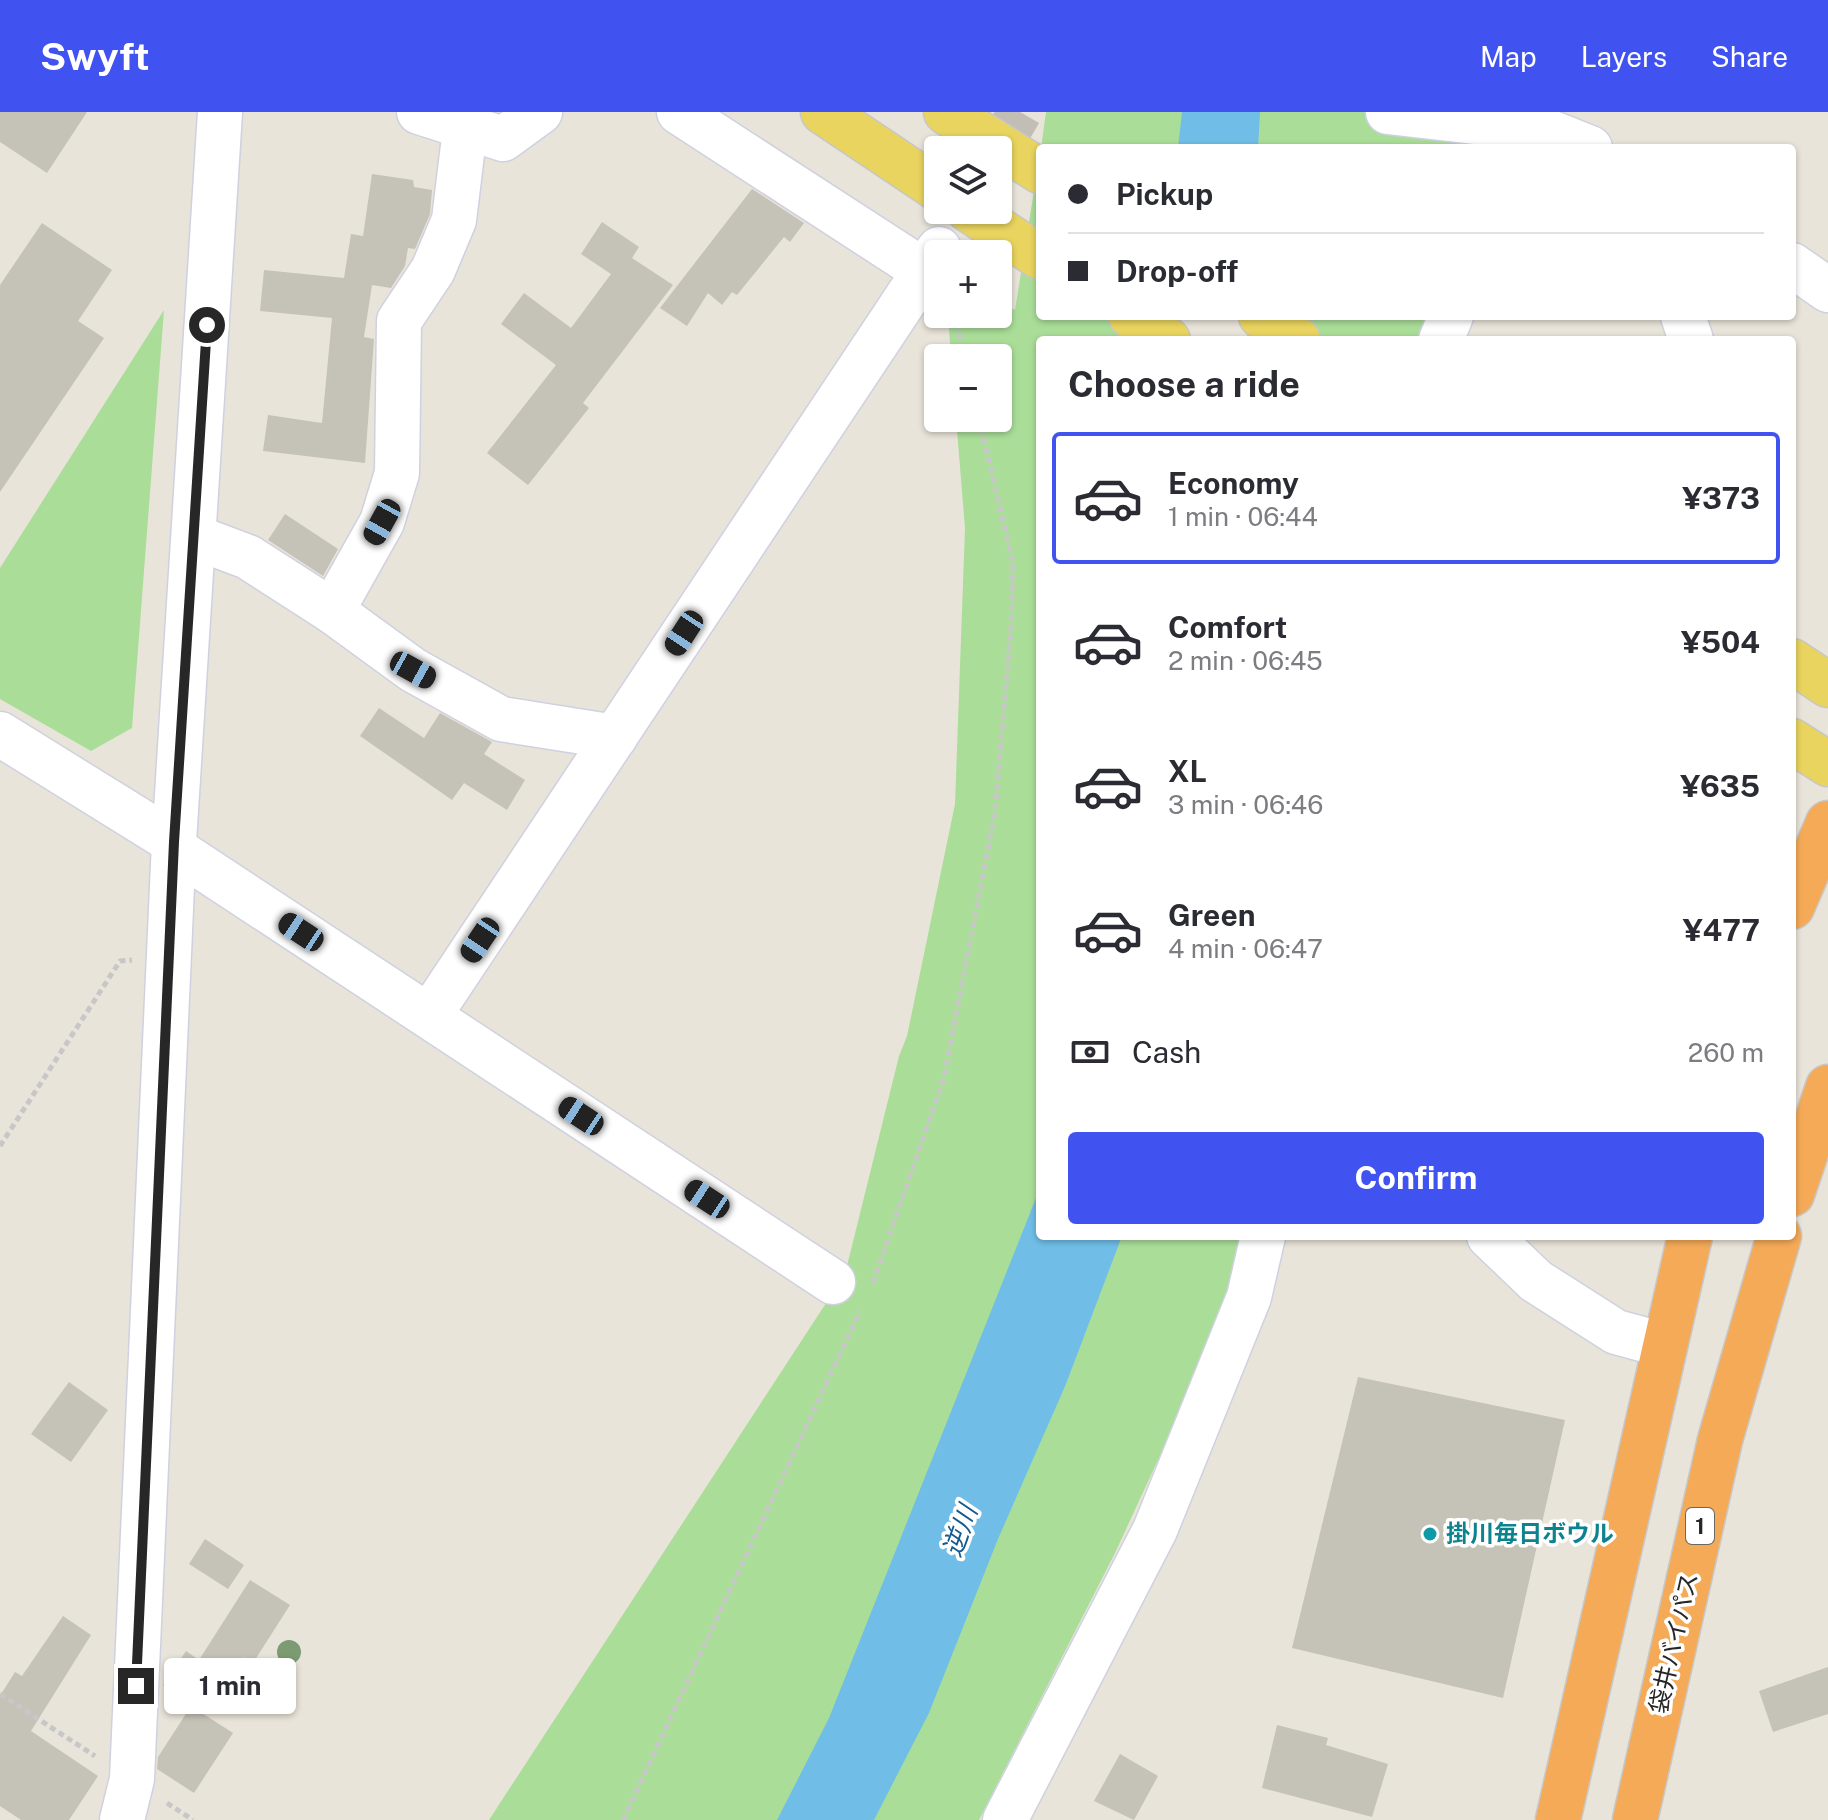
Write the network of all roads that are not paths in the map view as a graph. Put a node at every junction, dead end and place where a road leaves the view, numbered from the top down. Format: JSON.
{"nodes":[{"id":1,"x":220,"y":112,"type":"edge"},
{"id":2,"x":419,"y":112,"type":"edge"},
{"id":3,"x":540,"y":112,"type":"edge"},
{"id":4,"x":679,"y":112,"type":"edge"},
{"id":5,"x":823,"y":112,"type":"edge"},
{"id":6,"x":946,"y":112,"type":"edge"},
{"id":7,"x":1404,"y":113,"type":"edge"},
{"id":8,"x":465,"y":129,"type":"junction"},
{"id":9,"x":1539,"y":139,"type":"edge"},
{"id":10,"x":1567,"y":144,"type":"edge"},
{"id":11,"x":1036,"y":168,"type":"edge"},
{"id":12,"x":924,"y":180,"type":"edge"},
{"id":13,"x":990,"y":224,"type":"edge"},
{"id":14,"x":1036,"y":254,"type":"edge"},
{"id":15,"x":1796,"y":268,"type":"edge"},
{"id":16,"x":1828,"y":290,"type":"edge"},
{"id":17,"x":1137,"y":320,"type":"edge"},
{"id":18,"x":1267,"y":320,"type":"edge"},
{"id":19,"x":1162,"y":336,"type":"edge"},
{"id":20,"x":1292,"y":336,"type":"edge"},
{"id":21,"x":195,"y":537,"type":"junction"},
{"id":22,"x":332,"y":611,"type":"junction"},
{"id":23,"x":1796,"y":664,"type":"edge"},
{"id":24,"x":1828,"y":685,"type":"edge"},
{"id":25,"x":0,"y":734,"type":"edge"},
{"id":26,"x":615,"y":737,"type":"junction"},
{"id":27,"x":1796,"y":744,"type":"edge"},
{"id":28,"x":1828,"y":764,"type":"edge"},
{"id":29,"x":1828,"y":823,"type":"edge"},
{"id":30,"x":174,"y":845,"type":"junction"},
{"id":31,"x":1796,"y":898,"type":"edge"},
{"id":32,"x":429,"y":1016,"type":"junction"},
{"id":33,"x":1828,"y":1087,"type":"edge"},
{"id":34,"x":1796,"y":1182,"type":"edge"},
{"id":35,"x":1262,"y":1240,"type":"edge"},
{"id":36,"x":1493,"y":1240,"type":"edge"},
{"id":37,"x":1689,"y":1240,"type":"edge"},
{"id":38,"x":1778,"y":1240,"type":"edge"},
{"id":39,"x":856,"y":1290,"type":"road end"},
{"id":40,"x":1664,"y":1345,"type":"junction"},
{"id":41,"x":122,"y":1820,"type":"edge"},
{"id":42,"x":1005,"y":1820,"type":"edge"},
{"id":43,"x":1558,"y":1820,"type":"edge"},
{"id":44,"x":1635,"y":1820,"type":"edge"}],
"edges":[{"from":1,"to":21,"type":"street"},
{"from":2,"to":8,"type":"street"},
{"from":3,"to":8,"type":"street"},
{"from":4,"to":26,"type":"street"},
{"from":5,"to":12,"type":"main road"},
{"from":6,"to":11,"type":"main road"},
{"from":7,"to":9,"type":"street"},
{"from":8,"to":22,"type":"street"},
{"from":9,"to":10,"type":"street"},
{"from":13,"to":14,"type":"main road"},
{"from":15,"to":16,"type":"street"},
{"from":17,"to":19,"type":"main road"},
{"from":18,"to":20,"type":"main road"},
{"from":21,"to":22,"type":"street"},
{"from":21,"to":30,"type":"street"},
{"from":22,"to":26,"type":"street"},
{"from":23,"to":24,"type":"main road"},
{"from":25,"to":30,"type":"street"},
{"from":26,"to":32,"type":"street"},
{"from":27,"to":28,"type":"main road"},
{"from":29,"to":31,"type":"highway"},
{"from":30,"to":32,"type":"street"},
{"from":30,"to":41,"type":"street"},
{"from":32,"to":39,"type":"street"},
{"from":33,"to":34,"type":"highway"},
{"from":35,"to":42,"type":"street"},
{"from":36,"to":40,"type":"street"},
{"from":37,"to":40,"type":"highway"},
{"from":38,"to":44,"type":"highway","name":"袋井バイパス","number":"1"},
{"from":40,"to":43,"type":"highway"}]}
